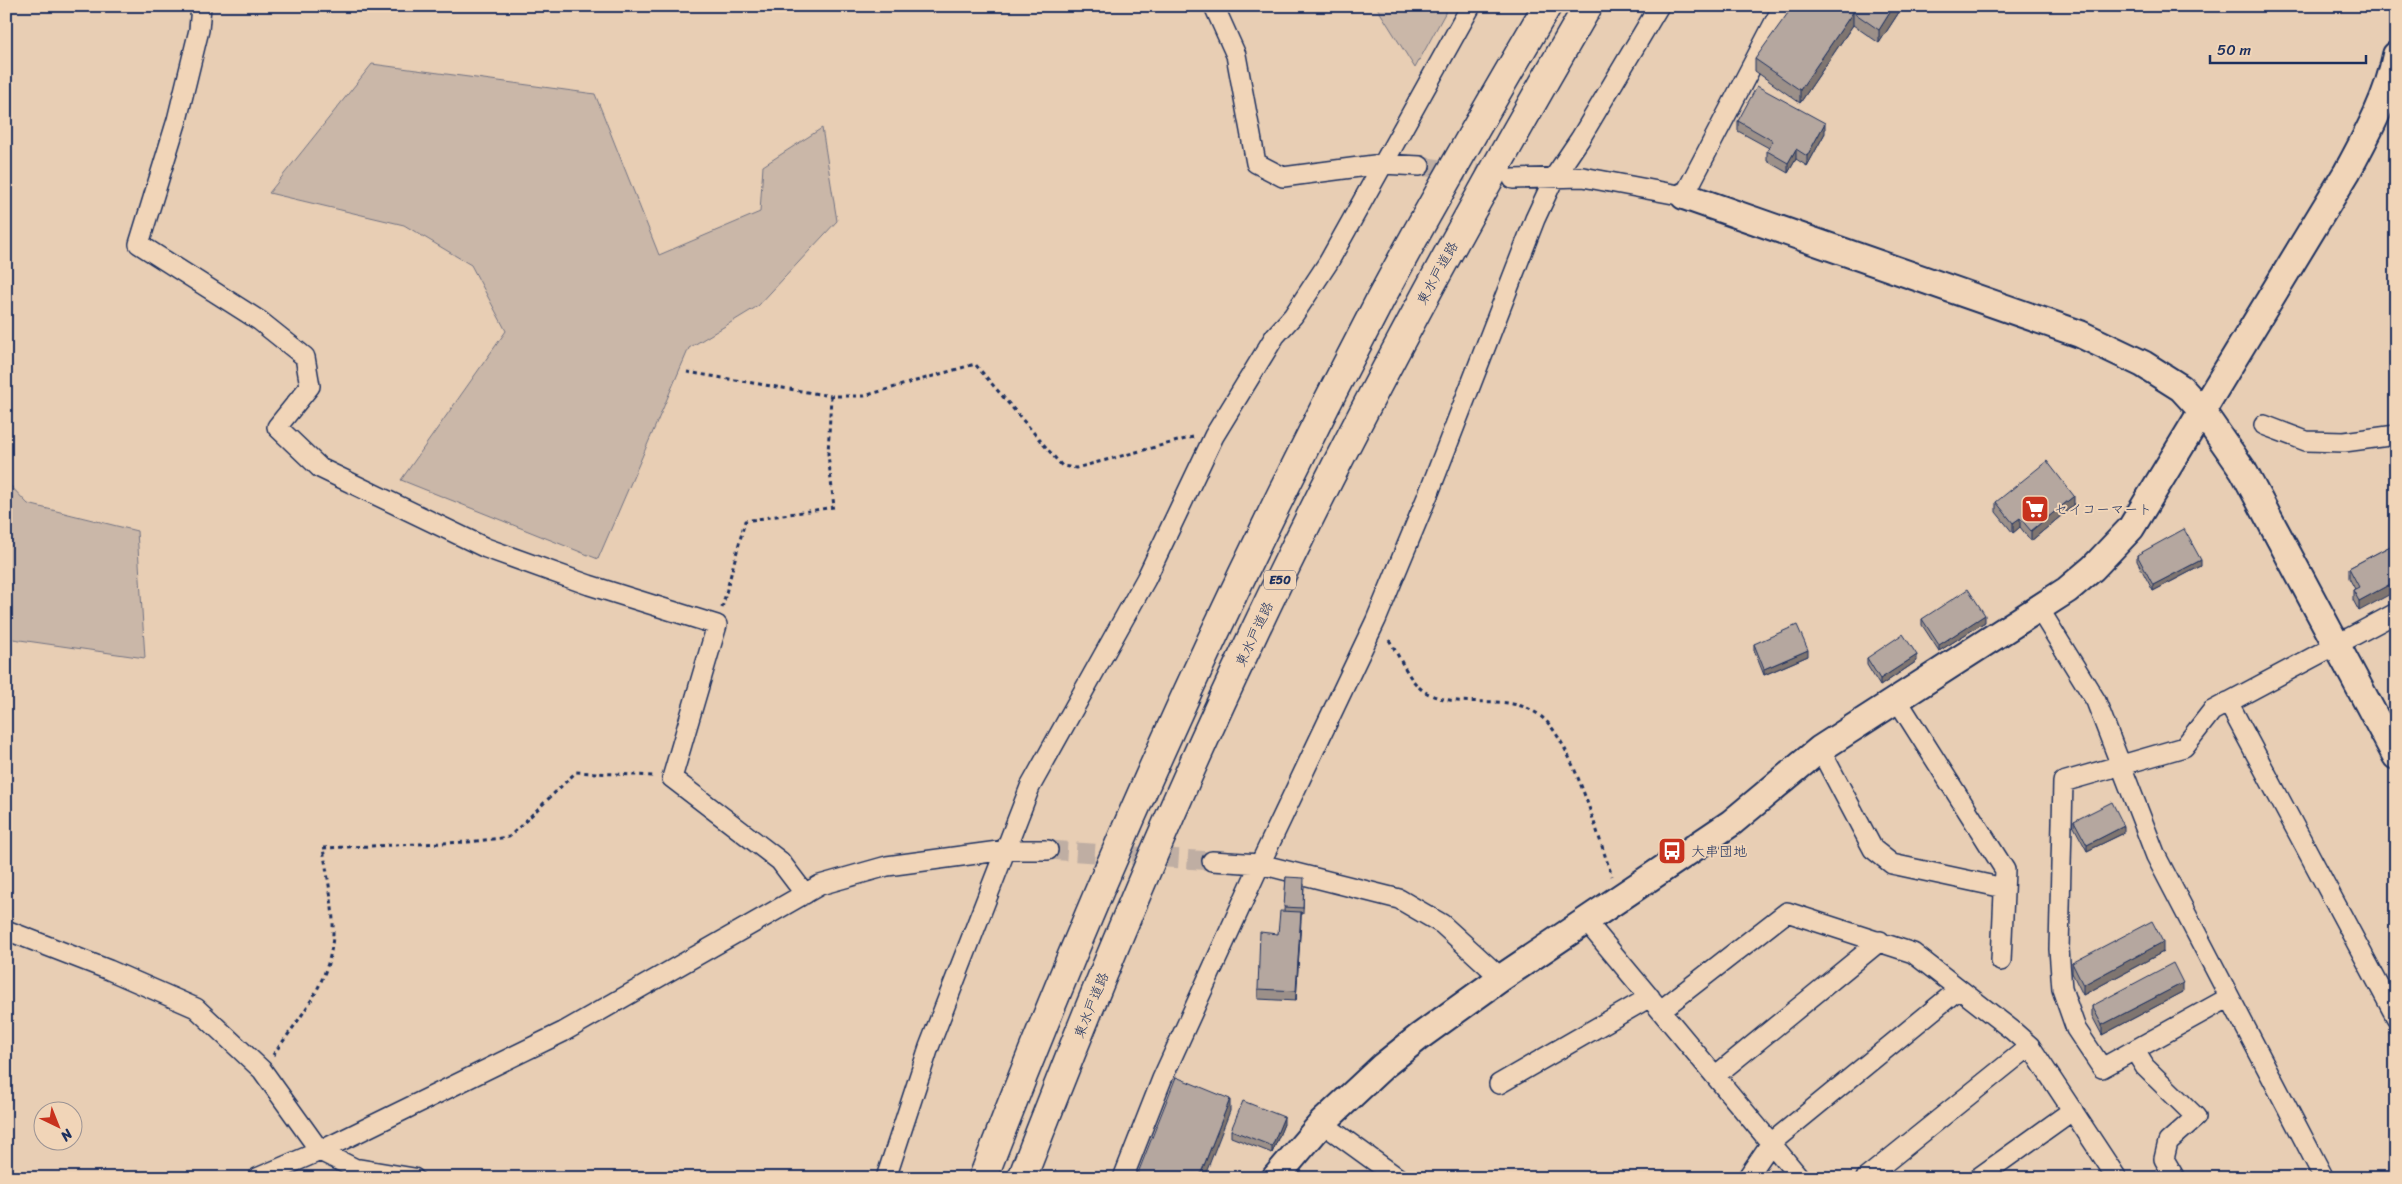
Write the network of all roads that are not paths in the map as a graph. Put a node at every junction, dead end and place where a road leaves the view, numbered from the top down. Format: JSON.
{"nodes":[{"id":1,"x":201,"y":6,"type":"edge"},
{"id":2,"x":1214,"y":6,"type":"edge"},
{"id":3,"x":1472,"y":6,"type":"edge"},
{"id":4,"x":1547,"y":6,"type":"edge"},
{"id":5,"x":1588,"y":6,"type":"edge"},
{"id":6,"x":1658,"y":6,"type":"edge"},
{"id":7,"x":1783,"y":6,"type":"edge"},
{"id":8,"x":2396,"y":56,"type":"edge"},
{"id":9,"x":1382,"y":164,"type":"junction"},
{"id":10,"x":1420,"y":166,"type":"tunnel mouth"},
{"id":11,"x":1555,"y":176,"type":"junction"},
{"id":12,"x":1513,"y":179,"type":"tunnel mouth"},
{"id":13,"x":1684,"y":196,"type":"junction"},
{"id":14,"x":2202,"y":411,"type":"junction"},
{"id":15,"x":2264,"y":425,"type":"dead end"},
{"id":16,"x":2396,"y":435,"type":"edge"},
{"id":17,"x":2038,"y":608,"type":"junction"},
{"id":18,"x":2396,"y":613,"type":"edge"},
{"id":19,"x":2337,"y":644,"type":"junction"},
{"id":20,"x":1896,"y":698,"type":"junction"},
{"id":21,"x":2228,"y":702,"type":"junction"},
{"id":22,"x":1820,"y":749,"type":"junction"},
{"id":23,"x":2396,"y":756,"type":"edge"},
{"id":24,"x":2121,"y":765,"type":"junction"},
{"id":25,"x":1006,"y":850,"type":"junction"},
{"id":26,"x":1048,"y":850,"type":"tunnel mouth"},
{"id":27,"x":1212,"y":861,"type":"tunnel mouth"},
{"id":28,"x":1260,"y":864,"type":"junction"},
{"id":29,"x":2004,"y":888,"type":"junction"},
{"id":30,"x":805,"y":894,"type":"junction"},
{"id":31,"x":1586,"y":921,"type":"junction"},
{"id":32,"x":6,"y":930,"type":"edge"},
{"id":33,"x":1880,"y":941,"type":"junction"},
{"id":34,"x":2001,"y":961,"type":"dead end"},
{"id":35,"x":1501,"y":978,"type":"junction"},
{"id":36,"x":1959,"y":989,"type":"junction"},
{"id":37,"x":2228,"y":998,"type":"junction"},
{"id":38,"x":1656,"y":1004,"type":"junction"},
{"id":39,"x":2396,"y":1017,"type":"edge"},
{"id":40,"x":2030,"y":1046,"type":"junction"},
{"id":41,"x":2135,"y":1051,"type":"junction"},
{"id":42,"x":1715,"y":1076,"type":"junction"},
{"id":43,"x":1498,"y":1084,"type":"dead end"},
{"id":44,"x":2073,"y":1110,"type":"junction"},
{"id":45,"x":1322,"y":1123,"type":"junction"},
{"id":46,"x":1771,"y":1143,"type":"junction"},
{"id":47,"x":320,"y":1150,"type":"junction"},
{"id":48,"x":2114,"y":1177,"type":"edge"},
{"id":49,"x":257,"y":1178,"type":"edge"},
{"id":50,"x":414,"y":1178,"type":"edge"},
{"id":51,"x":886,"y":1178,"type":"edge"},
{"id":52,"x":984,"y":1178,"type":"edge"},
{"id":53,"x":1022,"y":1178,"type":"edge"},
{"id":54,"x":1123,"y":1178,"type":"edge"},
{"id":55,"x":1275,"y":1178,"type":"edge"},
{"id":56,"x":1398,"y":1178,"type":"edge"},
{"id":57,"x":1747,"y":1178,"type":"edge"},
{"id":58,"x":1800,"y":1178,"type":"edge"},
{"id":59,"x":1866,"y":1178,"type":"edge"},
{"id":60,"x":1978,"y":1178,"type":"edge"},
{"id":61,"x":2176,"y":1178,"type":"edge"},
{"id":62,"x":2324,"y":1178,"type":"edge"}],
"edges":[{"from":1,"to":30,"type":"street"},
{"from":2,"to":9,"type":"street"},
{"from":3,"to":9,"type":"street"},
{"from":4,"to":52,"type":"highway","number":"E50"},
{"from":5,"to":53,"type":"highway","name":"東水戸道路","number":"E50"},
{"from":6,"to":11,"type":"street"},
{"from":7,"to":13,"type":"street"},
{"from":8,"to":14,"type":"street"},
{"from":9,"to":10,"type":"street"},
{"from":9,"to":25,"type":"street"},
{"from":11,"to":12,"type":"street"},
{"from":11,"to":13,"type":"street"},
{"from":11,"to":28,"type":"street"},
{"from":13,"to":14,"type":"street"},
{"from":14,"to":17,"type":"street"},
{"from":14,"to":19,"type":"street"},
{"from":15,"to":16,"type":"street"},
{"from":17,"to":20,"type":"street"},
{"from":17,"to":24,"type":"street"},
{"from":18,"to":19,"type":"street"},
{"from":19,"to":21,"type":"street"},
{"from":19,"to":23,"type":"street"},
{"from":20,"to":22,"type":"street"},
{"from":20,"to":29,"type":"street"},
{"from":21,"to":24,"type":"street"},
{"from":21,"to":39,"type":"street"},
{"from":22,"to":29,"type":"street"},
{"from":22,"to":31,"type":"street"},
{"from":24,"to":37,"type":"street"},
{"from":24,"to":41,"type":"street"},
{"from":25,"to":26,"type":"street"},
{"from":25,"to":30,"type":"street"},
{"from":25,"to":51,"type":"street"},
{"from":27,"to":28,"type":"street"},
{"from":28,"to":35,"type":"street"},
{"from":28,"to":54,"type":"street"},
{"from":29,"to":34,"type":"street"},
{"from":30,"to":47,"type":"street"},
{"from":31,"to":35,"type":"street"},
{"from":31,"to":38,"type":"street"},
{"from":32,"to":47,"type":"street"},
{"from":33,"to":36,"type":"street"},
{"from":33,"to":38,"type":"street"},
{"from":33,"to":42,"type":"street"},
{"from":35,"to":45,"type":"street"},
{"from":36,"to":40,"type":"street"},
{"from":36,"to":46,"type":"street"},
{"from":37,"to":41,"type":"street"},
{"from":37,"to":62,"type":"street"},
{"from":38,"to":42,"type":"street"},
{"from":38,"to":43,"type":"street"},
{"from":40,"to":44,"type":"street"},
{"from":40,"to":59,"type":"street"},
{"from":41,"to":61,"type":"street"},
{"from":42,"to":46,"type":"street"},
{"from":44,"to":48,"type":"street"},
{"from":44,"to":60,"type":"street"},
{"from":45,"to":55,"type":"street"},
{"from":45,"to":56,"type":"street"},
{"from":46,"to":57,"type":"street"},
{"from":46,"to":58,"type":"street"},
{"from":47,"to":49,"type":"street"},
{"from":47,"to":50,"type":"street"}]}
